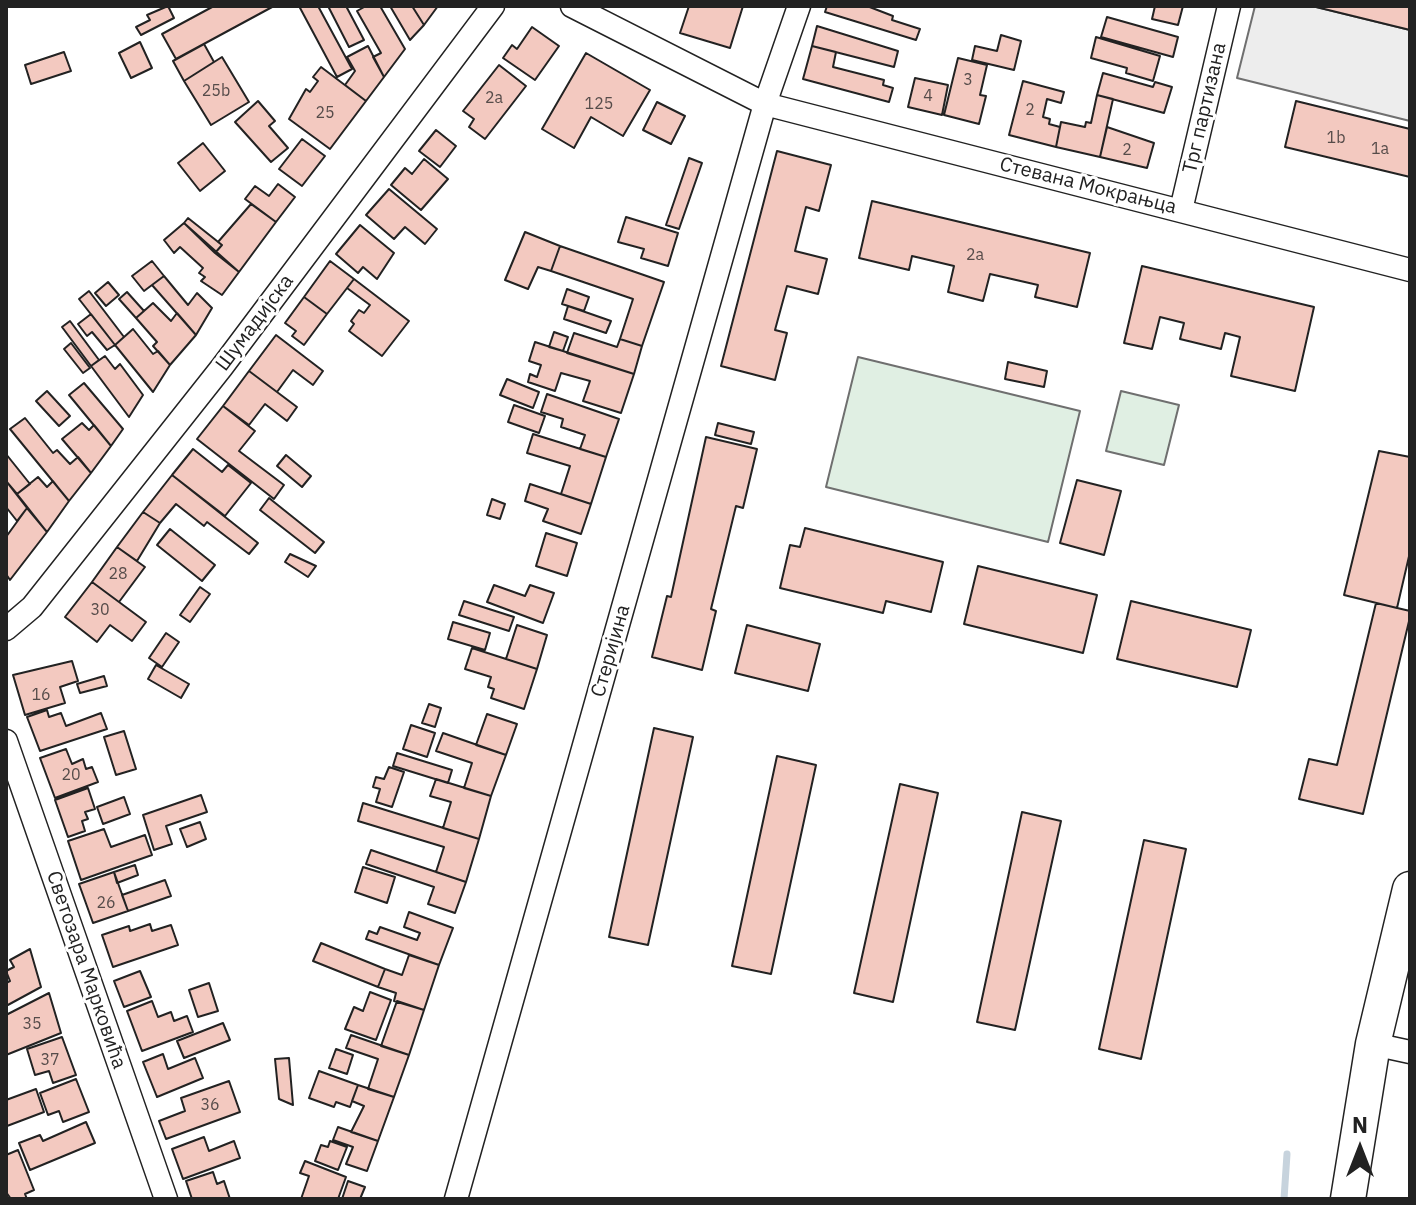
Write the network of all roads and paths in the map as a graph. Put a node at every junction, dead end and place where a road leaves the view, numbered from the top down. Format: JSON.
{"nodes":[{"id":1,"x":493,"y":6,"type":"edge"},
{"id":2,"x":572,"y":6,"type":"edge"},
{"id":3,"x":799,"y":6,"type":"edge"},
{"id":4,"x":1229,"y":6,"type":"edge"},
{"id":5,"x":765,"y":104,"type":"junction"},
{"id":6,"x":1181,"y":210,"type":"junction"},
{"id":7,"x":1410,"y":270,"type":"edge"},
{"id":8,"x":6,"y":629,"type":"edge"},
{"id":9,"x":6,"y":741,"type":"edge"},
{"id":10,"x":1410,"y":889,"type":"edge"},
{"id":11,"x":1373,"y":1044,"type":"junction"},
{"id":12,"x":1410,"y":1052,"type":"edge"},
{"id":13,"x":166,"y":1199,"type":"edge"},
{"id":14,"x":456,"y":1199,"type":"edge"},
{"id":15,"x":1348,"y":1199,"type":"edge"}],
"edges":[{"from":1,"to":8,"type":"street","name":"Шумадијска"},
{"from":2,"to":5,"type":"street"},
{"from":3,"to":5,"type":"street","name":"Стеријина"},
{"from":4,"to":6,"type":"street","name":"Трг партизана"},
{"from":5,"to":6,"type":"street","name":"Стевана Мокрањца"},
{"from":5,"to":14,"type":"street","name":"Стеријина"},
{"from":6,"to":7,"type":"street","name":"Стевана Мокрањца"},
{"from":9,"to":13,"type":"street","name":"Светозара Марковића"},
{"from":10,"to":11,"type":"main road"},
{"from":11,"to":12,"type":"street"},
{"from":11,"to":15,"type":"main road"}]}
